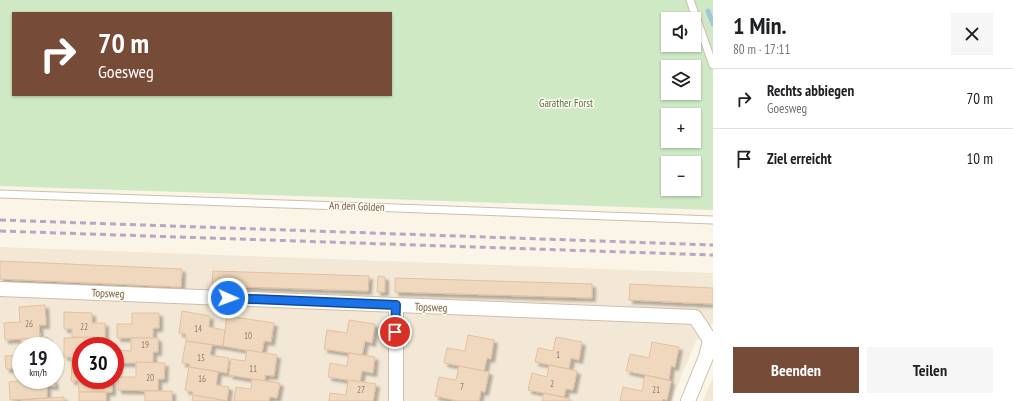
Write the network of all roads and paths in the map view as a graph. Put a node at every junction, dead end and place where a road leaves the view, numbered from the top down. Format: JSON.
{"nodes":[{"id":1,"x":690,"y":0,"type":"edge"},
{"id":2,"x":713,"y":65,"type":"edge"},
{"id":3,"x":0,"y":194,"type":"edge"},
{"id":4,"x":713,"y":220,"type":"edge"},
{"id":5,"x":0,"y":289,"type":"edge"},
{"id":6,"x":396,"y":305,"type":"junction"},
{"id":7,"x":712,"y":340,"type":"edge"},
{"id":8,"x":396,"y":401,"type":"edge"},
{"id":9,"x":688,"y":401,"type":"edge"}],
"edges":[{"from":1,"to":2,"type":"lane"},
{"from":3,"to":4,"type":"lane","name":"An den Gölden"},
{"from":5,"to":6,"type":"street","name":"Topsweg"},
{"from":6,"to":7,"type":"street","name":"Topsweg"},
{"from":6,"to":8,"type":"street"},
{"from":7,"to":9,"type":"street"}]}
